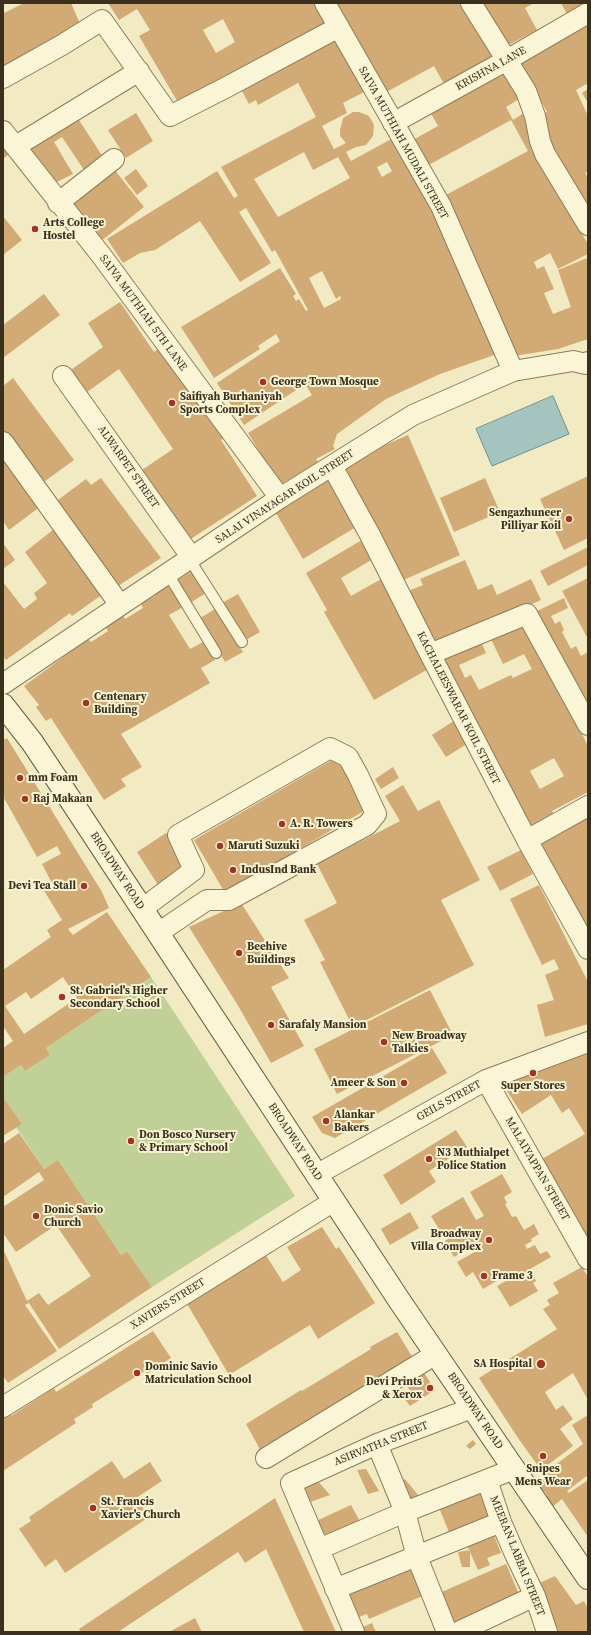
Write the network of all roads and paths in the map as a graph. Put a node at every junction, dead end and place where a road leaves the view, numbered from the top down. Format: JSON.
{"nodes":[{"id":1,"x":325,"y":3,"type":"edge"},
{"id":2,"x":471,"y":3,"type":"edge"},
{"id":3,"x":588,"y":13,"type":"edge"},
{"id":4,"x":338,"y":28,"type":"junction"},
{"id":5,"x":507,"y":60,"type":"junction"},
{"id":6,"x":140,"y":71,"type":"junction"},
{"id":7,"x":3,"y":78,"type":"edge"},
{"id":8,"x":393,"y":123,"type":"junction"},
{"id":9,"x":3,"y":131,"type":"edge"},
{"id":10,"x":16,"y":146,"type":"junction"},
{"id":11,"x":114,"y":159,"type":"dead end"},
{"id":12,"x":58,"y":203,"type":"junction"},
{"id":13,"x":588,"y":225,"type":"edge"},
{"id":14,"x":587,"y":365,"type":"edge"},
{"id":15,"x":513,"y":371,"type":"junction"},
{"id":16,"x":63,"y":376,"type":"dead end"},
{"id":17,"x":3,"y":442,"type":"edge"},
{"id":18,"x":332,"y":466,"type":"junction"},
{"id":19,"x":280,"y":498,"type":"junction"},
{"id":20,"x":191,"y":559,"type":"junction"},
{"id":21,"x":168,"y":574,"type":"junction"},
{"id":22,"x":120,"y":605,"type":"junction"},
{"id":23,"x":242,"y":642,"type":"dead end"},
{"id":24,"x":216,"y":653,"type":"dead end"},
{"id":25,"x":430,"y":654,"type":"junction"},
{"id":26,"x":3,"y":684,"type":"edge"},
{"id":27,"x":4,"y":706,"type":"edge"},
{"id":28,"x":588,"y":725,"type":"edge"},
{"id":29,"x":588,"y":806,"type":"edge"},
{"id":30,"x":527,"y":840,"type":"junction"},
{"id":31,"x":142,"y":909,"type":"junction"},
{"id":32,"x":158,"y":933,"type":"junction"},
{"id":33,"x":588,"y":949,"type":"edge"},
{"id":34,"x":588,"y":1042,"type":"edge"},
{"id":35,"x":486,"y":1080,"type":"junction"},
{"id":36,"x":316,"y":1174,"type":"junction"},
{"id":37,"x":334,"y":1201,"type":"junction"},
{"id":38,"x":588,"y":1259,"type":"edge"},
{"id":39,"x":436,"y":1354,"type":"junction"},
{"id":40,"x":4,"y":1402,"type":"edge"},
{"id":41,"x":472,"y":1408,"type":"junction"},
{"id":42,"x":377,"y":1444,"type":"junction"},
{"id":43,"x":266,"y":1458,"type":"dead end"},
{"id":44,"x":514,"y":1469,"type":"junction"},
{"id":45,"x":487,"y":1480,"type":"junction"},
{"id":46,"x":405,"y":1512,"type":"junction"},
{"id":47,"x":501,"y":1522,"type":"junction"},
{"id":48,"x":319,"y":1550,"type":"junction"},
{"id":49,"x":417,"y":1557,"type":"junction"},
{"id":50,"x":588,"y":1578,"type":"edge"},
{"id":51,"x":335,"y":1589,"type":"junction"},
{"id":52,"x":535,"y":1596,"type":"junction"},
{"id":53,"x":354,"y":1632,"type":"edge"},
{"id":54,"x":447,"y":1632,"type":"edge"},
{"id":55,"x":458,"y":1632,"type":"edge"},
{"id":56,"x":548,"y":1632,"type":"edge"}],
"edges":[{"from":1,"to":4,"type":"street","name":"SAIVA MUTHIAH MUDALI STREET"},
{"from":2,"to":5,"type":"street"},
{"from":3,"to":5,"type":"street","name":"KRISHNA LANE"},
{"from":4,"to":6,"type":"street"},
{"from":4,"to":8,"type":"street","name":"SAIVA MUTHIAH MUDALI STREET"},
{"from":5,"to":8,"type":"street","name":"KRISHNA LANE"},
{"from":5,"to":13,"type":"street"},
{"from":6,"to":7,"type":"street"},
{"from":6,"to":10,"type":"street"},
{"from":8,"to":15,"type":"street","name":"SAIVA MUTHIAH MUDALI STREET"},
{"from":9,"to":10,"type":"street","name":"SAIVA MUTHIAH 5TH LANE"},
{"from":10,"to":12,"type":"street","name":"SAIVA MUTHIAH 5TH LANE"},
{"from":11,"to":12,"type":"street"},
{"from":12,"to":19,"type":"street","name":"SAIVA MUTHIAH 5TH LANE"},
{"from":14,"to":15,"type":"street","name":"SALAI VINAYAGAR KOIL STREET"},
{"from":15,"to":18,"type":"street","name":"SALAI VINAYAGAR KOIL STREET"},
{"from":16,"to":20,"type":"street","name":"ALWARPET STREET"},
{"from":17,"to":22,"type":"street"},
{"from":18,"to":19,"type":"street","name":"SALAI VINAYAGAR KOIL STREET"},
{"from":18,"to":25,"type":"street","name":"KACHALEESWARAR KOIL STREET"},
{"from":19,"to":20,"type":"street","name":"SALAI VINAYAGAR KOIL STREET"},
{"from":20,"to":21,"type":"street","name":"SALAI VINAYAGAR KOIL STREET"},
{"from":20,"to":23,"type":"lane"},
{"from":21,"to":22,"type":"street","name":"SALAI VINAYAGAR KOIL STREET"},
{"from":21,"to":24,"type":"lane"},
{"from":22,"to":26,"type":"street","name":"SALAI VINAYAGAR KOIL STREET"},
{"from":25,"to":28,"type":"street"},
{"from":25,"to":30,"type":"street","name":"KACHALEESWARAR KOIL STREET"},
{"from":27,"to":31,"type":"main road","name":"BROADWAY ROAD"},
{"from":29,"to":30,"type":"street"},
{"from":30,"to":33,"type":"street","name":"KACHALEESWARAR KOIL STREET"},
{"from":31,"to":32,"type":"main road","name":"BROADWAY ROAD"},
{"from":31,"to":32,"type":"street"},
{"from":32,"to":36,"type":"main road","name":"BROADWAY ROAD"},
{"from":34,"to":35,"type":"street","name":"GEILS STREET"},
{"from":35,"to":36,"type":"street","name":"GEILS STREET"},
{"from":35,"to":38,"type":"street","name":"MALAIYAPPAN STREET"},
{"from":36,"to":37,"type":"main road","name":"BROADWAY ROAD"},
{"from":37,"to":39,"type":"main road","name":"BROADWAY ROAD"},
{"from":37,"to":40,"type":"street","name":"XAVIERS STREET"},
{"from":39,"to":41,"type":"main road","name":"BROADWAY ROAD"},
{"from":39,"to":43,"type":"street"},
{"from":41,"to":42,"type":"street","name":"ASIRVATHA STREET"},
{"from":41,"to":44,"type":"main road","name":"BROADWAY ROAD"},
{"from":42,"to":46,"type":"street"},
{"from":42,"to":48,"type":"street","name":"ASIRVATHA STREET"},
{"from":44,"to":45,"type":"street"},
{"from":44,"to":50,"type":"main road","name":"BROADWAY ROAD"},
{"from":45,"to":46,"type":"street"},
{"from":45,"to":47,"type":"street","name":"MEERAN LABBAI STREET"},
{"from":46,"to":48,"type":"street"},
{"from":46,"to":49,"type":"street"},
{"from":47,"to":49,"type":"street"},
{"from":47,"to":52,"type":"street","name":"MEERAN LABBAI STREET"},
{"from":48,"to":51,"type":"street"},
{"from":49,"to":51,"type":"street"},
{"from":49,"to":54,"type":"street"},
{"from":51,"to":53,"type":"street"},
{"from":52,"to":55,"type":"street"},
{"from":52,"to":56,"type":"street","name":"MEERAN LABBAI STREET"}]}
